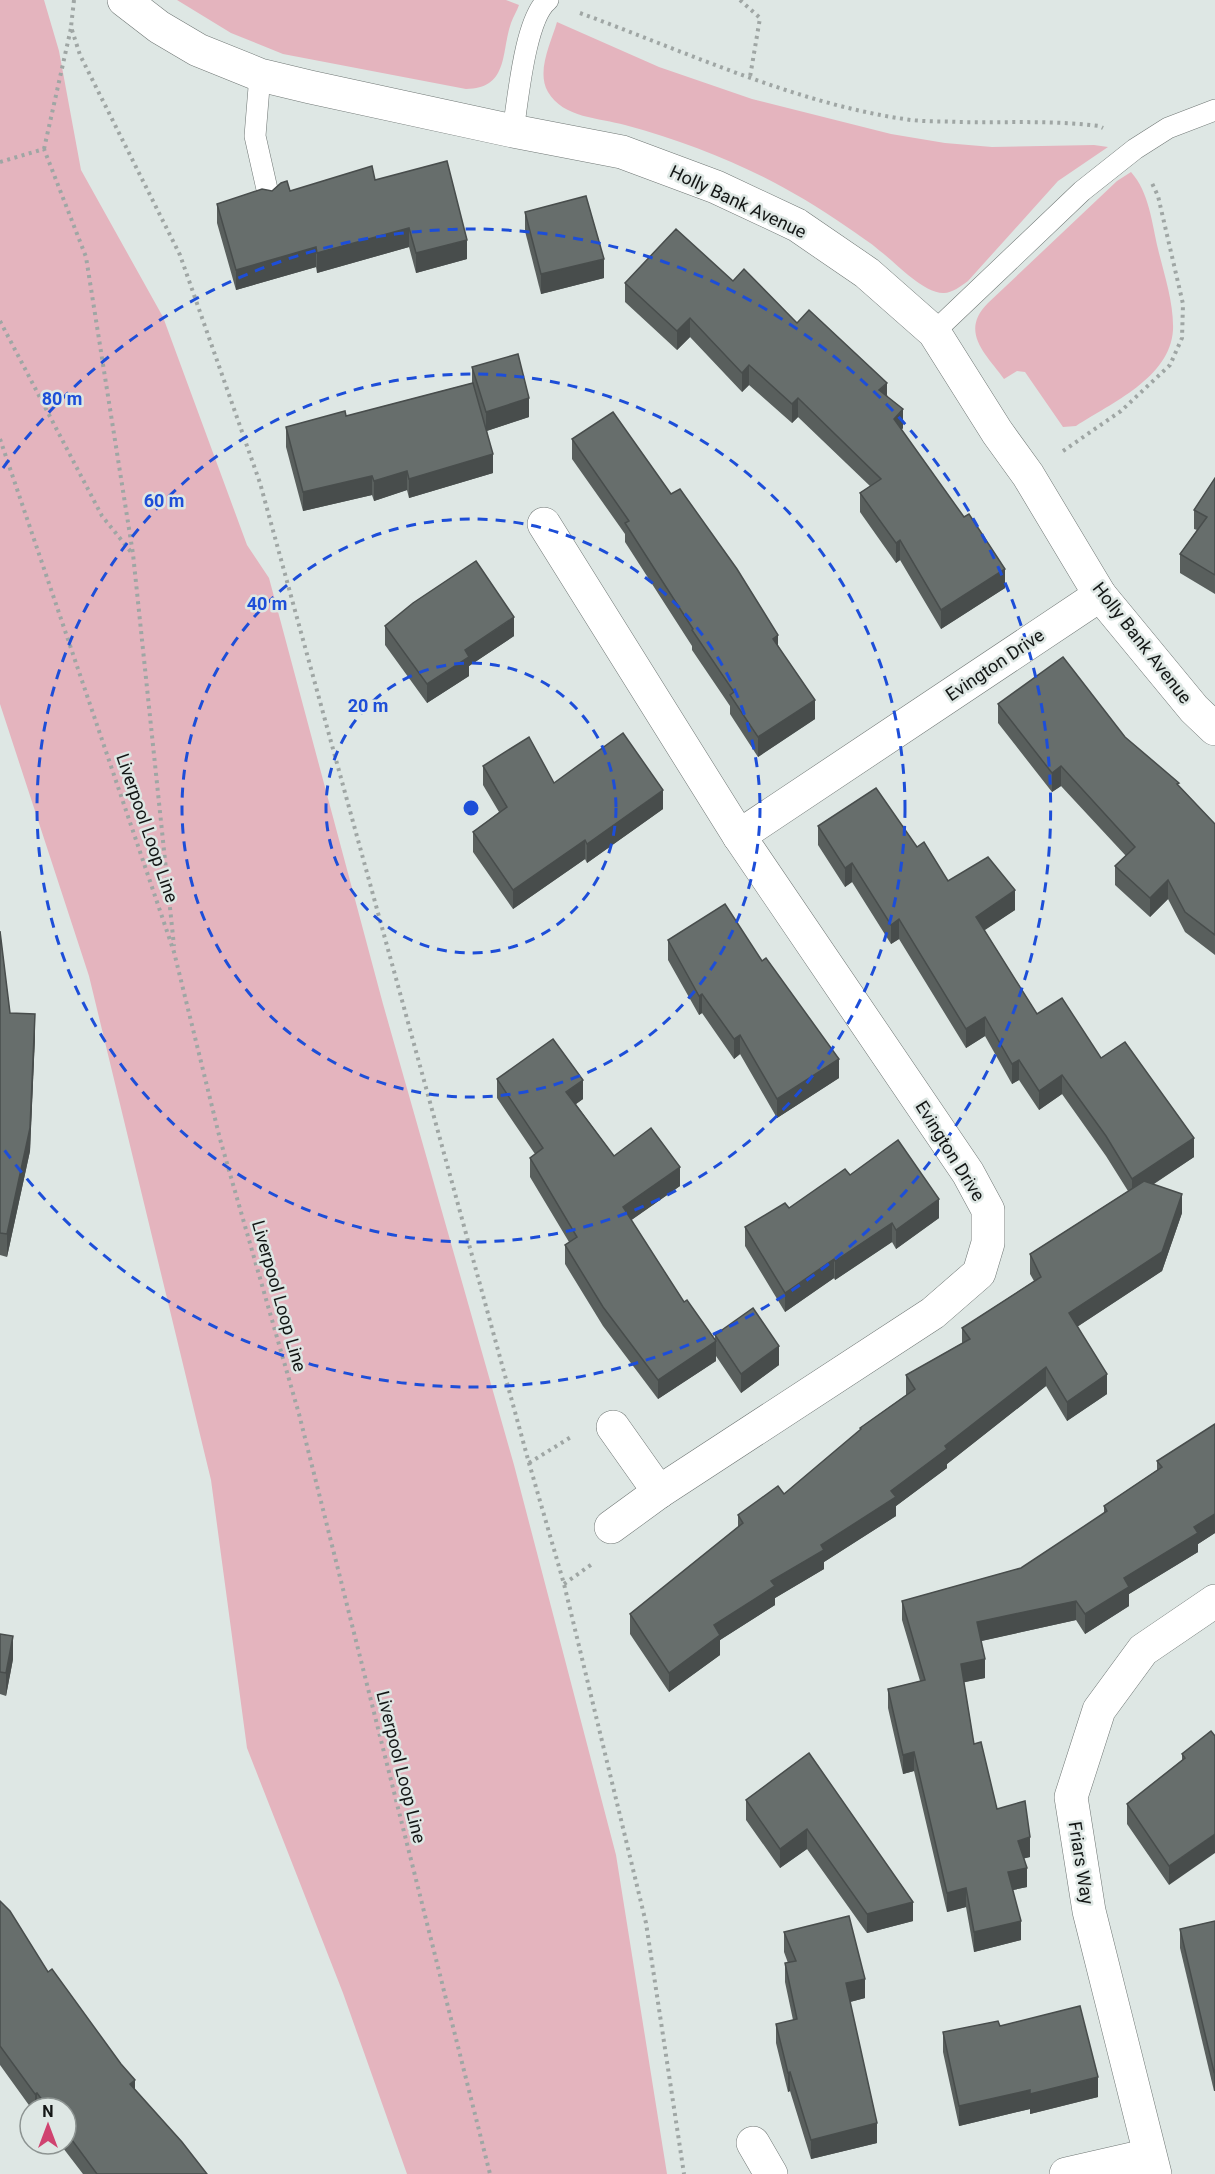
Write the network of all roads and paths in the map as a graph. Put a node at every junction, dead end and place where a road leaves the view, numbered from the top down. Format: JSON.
{"nodes":[{"id":1,"x":74,"y":0,"type":"edge"},
{"id":2,"x":124,"y":0,"type":"edge"},
{"id":3,"x":548,"y":0,"type":"edge"},
{"id":4,"x":740,"y":0,"type":"edge"},
{"id":5,"x":71,"y":27,"type":"junction"},
{"id":6,"x":260,"y":75,"type":"junction"},
{"id":7,"x":750,"y":77,"type":"junction"},
{"id":8,"x":1215,"y":110,"type":"edge"},
{"id":9,"x":513,"y":131,"type":"junction"},
{"id":10,"x":45,"y":149,"type":"junction"},
{"id":11,"x":1135,"y":149,"type":"junction"},
{"id":12,"x":0,"y":162,"type":"edge"},
{"id":13,"x":269,"y":198,"type":"edge"},
{"id":14,"x":0,"y":321,"type":"edge"},
{"id":15,"x":934,"y":332,"type":"junction"},
{"id":16,"x":0,"y":439,"type":"edge"},
{"id":17,"x":1028,"y":475,"type":"junction"},
{"id":18,"x":544,"y":524,"type":"dead end"},
{"id":19,"x":133,"y":554,"type":"junction"},
{"id":20,"x":1100,"y":595,"type":"junction"},
{"id":21,"x":1215,"y":729,"type":"edge"},
{"id":22,"x":739,"y":836,"type":"junction"},
{"id":23,"x":174,"y":952,"type":"junction"},
{"id":24,"x":613,"y":1427,"type":"dead end"},
{"id":25,"x":577,"y":1433,"type":"dead end"},
{"id":26,"x":529,"y":1463,"type":"junction"},
{"id":27,"x":659,"y":1492,"type":"junction"},
{"id":28,"x":611,"y":1527,"type":"dead end"},
{"id":29,"x":1215,"y":1602,"type":"edge"},
{"id":30,"x":753,"y":2142,"type":"dead end"},
{"id":31,"x":1152,"y":2164,"type":"edge"},
{"id":32,"x":490,"y":2174,"type":"edge"},
{"id":33,"x":684,"y":2174,"type":"edge"},
{"id":34,"x":771,"y":2174,"type":"edge"},
{"id":35,"x":1065,"y":2174,"type":"edge"}],
"edges":[{"from":1,"to":5,"type":"path"},
{"from":2,"to":6,"type":"street","name":"Holly Bank Avenue"},
{"from":3,"to":7,"type":"path"},
{"from":3,"to":9,"type":"lane"},
{"from":4,"to":7,"type":"path"},
{"from":5,"to":10,"type":"path"},
{"from":5,"to":26,"type":"path"},
{"from":6,"to":9,"type":"street","name":"Holly Bank Avenue"},
{"from":6,"to":13,"type":"lane"},
{"from":7,"to":11,"type":"path"},
{"from":8,"to":11,"type":"lane"},
{"from":9,"to":15,"type":"street","name":"Holly Bank Avenue"},
{"from":10,"to":12,"type":"path"},
{"from":10,"to":19,"type":"path"},
{"from":11,"to":15,"type":"lane"},
{"from":11,"to":17,"type":"path"},
{"from":14,"to":19,"type":"path"},
{"from":15,"to":17,"type":"street","name":"Holly Bank Avenue"},
{"from":16,"to":23,"type":"path","name":"Liverpool Loop Line"},
{"from":17,"to":20,"type":"street","name":"Holly Bank Avenue"},
{"from":18,"to":22,"type":"street","name":"Evington Drive"},
{"from":19,"to":23,"type":"path"},
{"from":20,"to":21,"type":"street","name":"Holly Bank Avenue"},
{"from":20,"to":22,"type":"street","name":"Evington Drive"},
{"from":22,"to":27,"type":"street","name":"Evington Drive"},
{"from":23,"to":32,"type":"path","name":"Liverpool Loop Line"},
{"from":24,"to":27,"type":"street"},
{"from":25,"to":26,"type":"path"},
{"from":26,"to":33,"type":"path"},
{"from":27,"to":28,"type":"street","name":"Evington Drive"},
{"from":29,"to":31,"type":"street","name":"Friars Way"},
{"from":30,"to":34,"type":"street"},
{"from":31,"to":35,"type":"street"}]}
